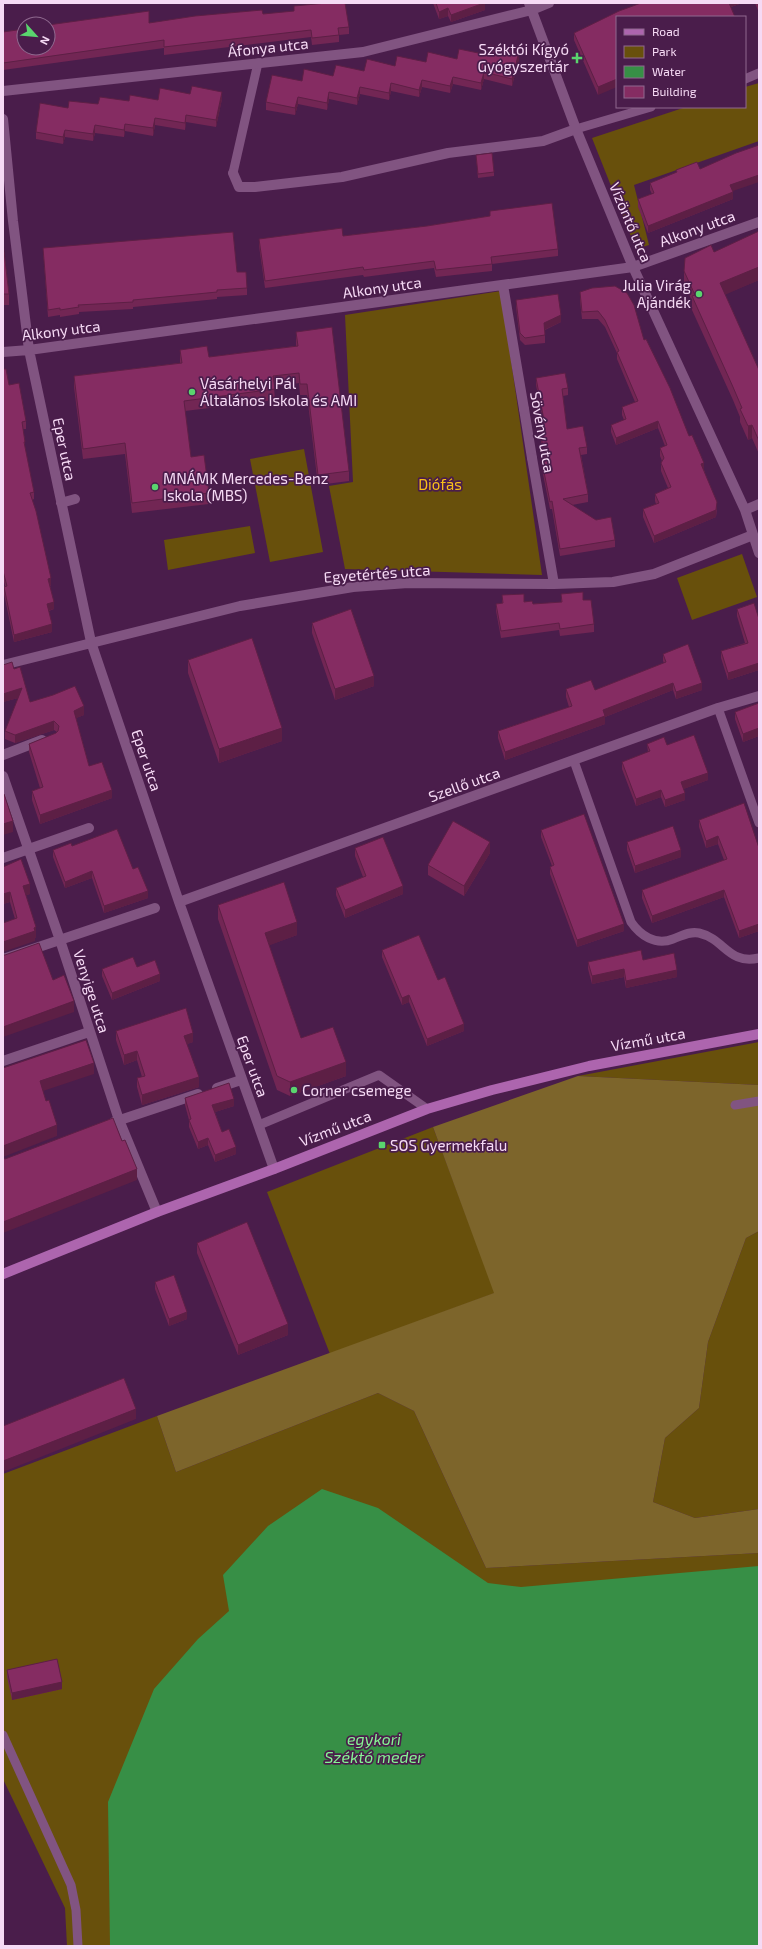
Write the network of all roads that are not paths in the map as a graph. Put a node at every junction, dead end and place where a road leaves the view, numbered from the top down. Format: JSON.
{"nodes":[{"id":1,"x":548,"y":3,"type":"edge"},
{"id":2,"x":530,"y":6,"type":"edge"},
{"id":3,"x":258,"y":63,"type":"junction"},
{"id":4,"x":759,"y":74,"type":"edge"},
{"id":5,"x":746,"y":78,"type":"edge"},
{"id":6,"x":3,"y":91,"type":"edge"},
{"id":7,"x":648,"y":108,"type":"edge"},
{"id":8,"x":3,"y":119,"type":"edge"},
{"id":9,"x":576,"y":129,"type":"junction"},
{"id":10,"x":233,"y":173,"type":"joint"},
{"id":11,"x":759,"y":222,"type":"edge"},
{"id":12,"x":633,"y":267,"type":"junction"},
{"id":13,"x":503,"y":285,"type":"junction"},
{"id":14,"x":29,"y":350,"type":"junction"},
{"id":15,"x":3,"y":352,"type":"edge"},
{"id":16,"x":75,"y":499,"type":"dead end"},
{"id":17,"x":61,"y":503,"type":"junction"},
{"id":18,"x":759,"y":504,"type":"edge"},
{"id":19,"x":745,"y":510,"type":"junction"},
{"id":20,"x":753,"y":535,"type":"junction"},
{"id":21,"x":759,"y":552,"type":"edge"},
{"id":22,"x":554,"y":584,"type":"junction"},
{"id":23,"x":91,"y":642,"type":"junction"},
{"id":24,"x":3,"y":665,"type":"edge"},
{"id":25,"x":759,"y":696,"type":"edge"},
{"id":26,"x":718,"y":708,"type":"junction"},
{"id":27,"x":53,"y":736,"type":"edge"},
{"id":28,"x":3,"y":755,"type":"edge"},
{"id":29,"x":574,"y":760,"type":"junction"},
{"id":30,"x":3,"y":776,"type":"edge"},
{"id":31,"x":759,"y":823,"type":"edge"},
{"id":32,"x":89,"y":828,"type":"dead end"},
{"id":33,"x":29,"y":849,"type":"junction"},
{"id":34,"x":3,"y":858,"type":"edge"},
{"id":35,"x":179,"y":902,"type":"junction"},
{"id":36,"x":155,"y":908,"type":"dead end"},
{"id":37,"x":60,"y":940,"type":"junction"},
{"id":38,"x":759,"y":958,"type":"edge"},
{"id":39,"x":3,"y":959,"type":"edge"},
{"id":40,"x":89,"y":1032,"type":"junction"},
{"id":41,"x":759,"y":1034,"type":"edge"},
{"id":42,"x":3,"y":1061,"type":"edge"},
{"id":43,"x":241,"y":1080,"type":"junction"},
{"id":44,"x":759,"y":1101,"type":"edge"},
{"id":45,"x":736,"y":1105,"type":"dead end"},
{"id":46,"x":427,"y":1108,"type":"junction"},
{"id":47,"x":119,"y":1120,"type":"junction"},
{"id":48,"x":259,"y":1125,"type":"junction"},
{"id":49,"x":105,"y":1126,"type":"edge"},
{"id":50,"x":274,"y":1169,"type":"junction"},
{"id":51,"x":157,"y":1212,"type":"junction"},
{"id":52,"x":3,"y":1274,"type":"edge"},
{"id":53,"x":3,"y":1735,"type":"edge"},
{"id":54,"x":78,"y":1946,"type":"edge"}],
"edges":[{"from":1,"to":2,"type":"street","name":"Áfonya utca"},
{"from":2,"to":3,"type":"street","name":"Áfonya utca"},
{"from":2,"to":9,"type":"street","name":"Vízöntő utca"},
{"from":3,"to":6,"type":"street","name":"Áfonya utca"},
{"from":3,"to":10,"type":"lane"},
{"from":4,"to":5,"type":"lane"},
{"from":7,"to":9,"type":"lane"},
{"from":8,"to":14,"type":"street","name":"Eper utca"},
{"from":9,"to":10,"type":"street"},
{"from":9,"to":12,"type":"street","name":"Vízöntő utca"},
{"from":11,"to":12,"type":"street","name":"Alkony utca"},
{"from":12,"to":13,"type":"street","name":"Alkony utca"},
{"from":12,"to":19,"type":"street","name":"Vízöntő utca"},
{"from":13,"to":14,"type":"street","name":"Alkony utca"},
{"from":13,"to":22,"type":"street","name":"Sövény utca"},
{"from":14,"to":15,"type":"street","name":"Alkony utca"},
{"from":14,"to":17,"type":"street","name":"Eper utca"},
{"from":16,"to":17,"type":"street"},
{"from":17,"to":23,"type":"street","name":"Eper utca"},
{"from":18,"to":19,"type":"street"},
{"from":19,"to":20,"type":"street","name":"Vízöntő utca"},
{"from":20,"to":21,"type":"street","name":"Vízöntő utca"},
{"from":20,"to":22,"type":"street","name":"Egyetértés utca"},
{"from":22,"to":23,"type":"street","name":"Egyetértés utca"},
{"from":23,"to":24,"type":"street","name":"Egyetértés utca"},
{"from":23,"to":35,"type":"street","name":"Eper utca"},
{"from":25,"to":26,"type":"street","name":"Szellő utca"},
{"from":26,"to":29,"type":"street","name":"Szellő utca"},
{"from":26,"to":31,"type":"lane"},
{"from":27,"to":28,"type":"street"},
{"from":29,"to":35,"type":"street","name":"Szellő utca"},
{"from":29,"to":38,"type":"lane"},
{"from":30,"to":33,"type":"street","name":"Venyige utca"},
{"from":32,"to":33,"type":"street"},
{"from":33,"to":34,"type":"street"},
{"from":33,"to":37,"type":"street","name":"Venyige utca"},
{"from":35,"to":43,"type":"street","name":"Eper utca"},
{"from":36,"to":37,"type":"street"},
{"from":37,"to":39,"type":"street"},
{"from":37,"to":40,"type":"street","name":"Venyige utca"},
{"from":40,"to":42,"type":"street"},
{"from":40,"to":47,"type":"street","name":"Venyige utca"},
{"from":41,"to":46,"type":"main road","name":"Vízmű utca"},
{"from":43,"to":47,"type":"street"},
{"from":43,"to":48,"type":"street","name":"Eper utca"},
{"from":44,"to":45,"type":"lane"},
{"from":46,"to":48,"type":"lane"},
{"from":46,"to":50,"type":"main road","name":"Vízmű utca"},
{"from":47,"to":49,"type":"street"},
{"from":47,"to":51,"type":"street","name":"Venyige utca"},
{"from":48,"to":50,"type":"street","name":"Eper utca"},
{"from":50,"to":51,"type":"main road","name":"Vízmű utca"},
{"from":51,"to":52,"type":"main road","name":"Vízmű utca"},
{"from":53,"to":54,"type":"lane"}]}
